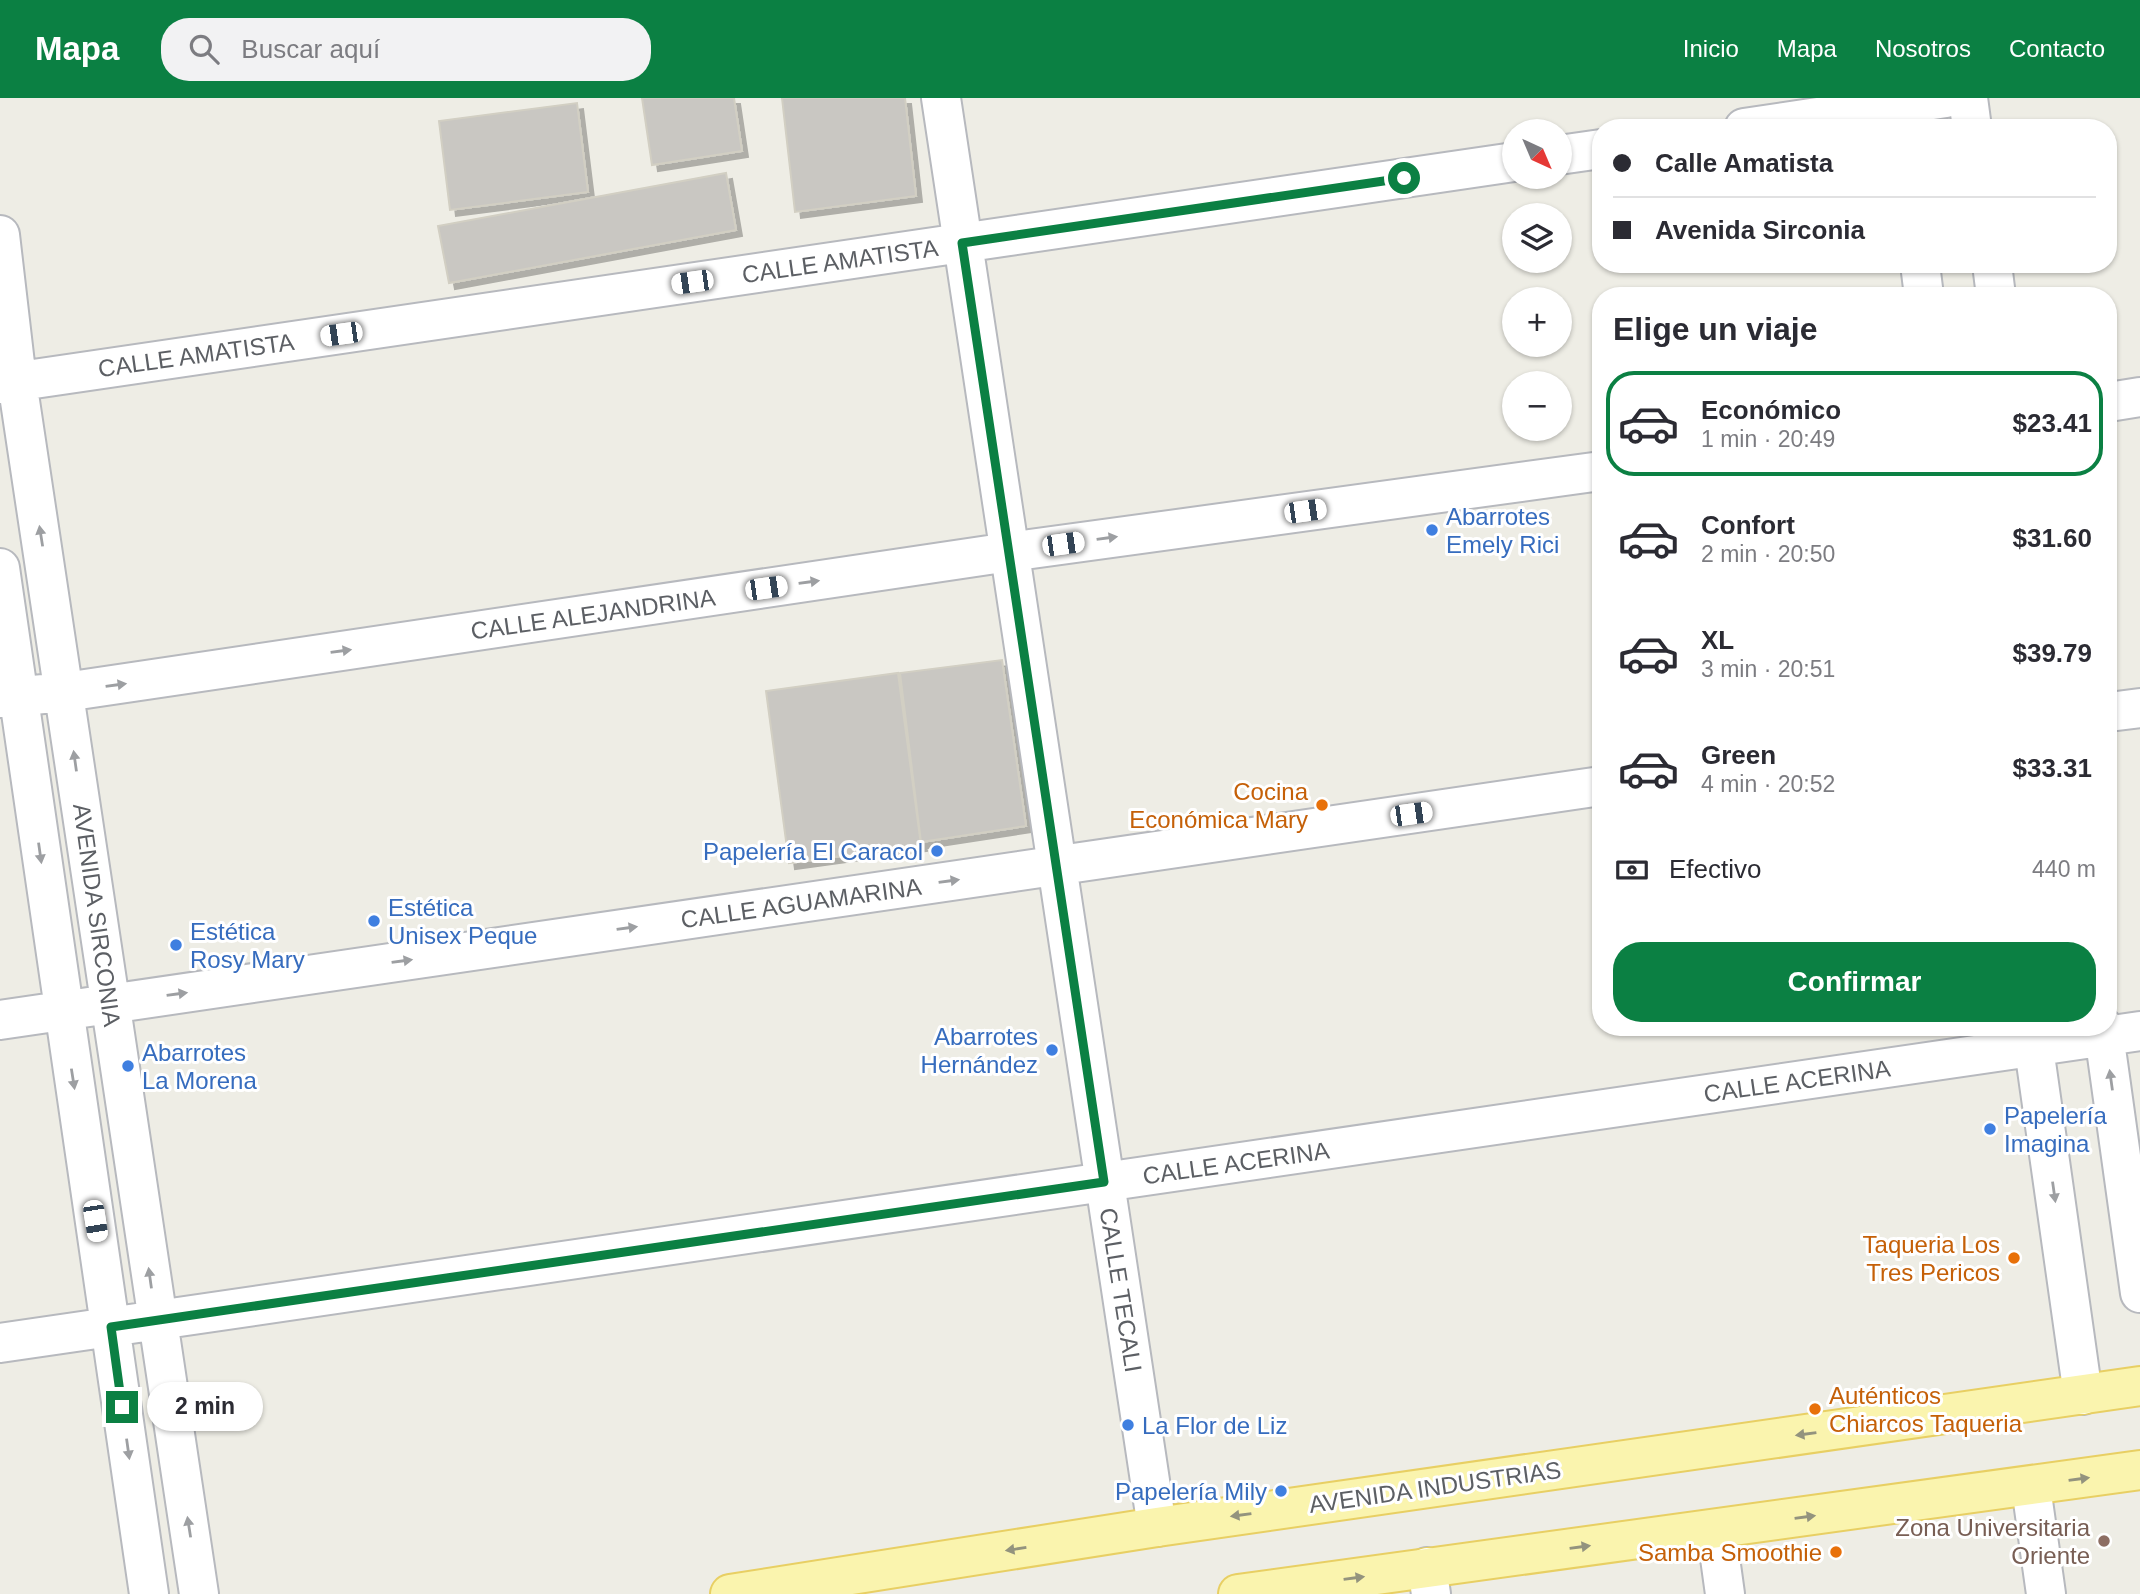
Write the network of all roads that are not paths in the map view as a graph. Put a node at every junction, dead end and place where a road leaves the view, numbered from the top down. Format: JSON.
{"nodes":[{"id":1,"x":941,"y":98,"type":"edge"},
{"id":2,"x":1946,"y":98,"type":"edge"},
{"id":3,"x":1968,"y":98,"type":"edge"},
{"id":4,"x":1899,"y":110,"type":"edge"},
{"id":5,"x":1822,"y":119,"type":"edge"},
{"id":6,"x":1971,"y":119,"type":"edge"},
{"id":7,"x":1592,"y":150,"type":"edge"},
{"id":8,"x":1572,"y":153,"type":"edge"},
{"id":9,"x":1502,"y":164,"type":"edge"},
{"id":10,"x":0,"y":235,"type":"edge"},
{"id":11,"x":962,"y":243,"type":"junction"},
{"id":12,"x":9,"y":383,"type":"edge"},
{"id":13,"x":2140,"y":397,"type":"edge"},
{"id":14,"x":2117,"y":400,"type":"edge"},
{"id":15,"x":1592,"y":472,"type":"edge"},
{"id":16,"x":1009,"y":552,"type":"junction"},
{"id":17,"x":0,"y":568,"type":"edge"},
{"id":18,"x":65,"y":692,"type":"junction"},
{"id":19,"x":9,"y":697,"type":"edge"},
{"id":20,"x":2140,"y":708,"type":"edge"},
{"id":21,"x":2117,"y":711,"type":"edge"},
{"id":22,"x":1592,"y":787,"type":"edge"},
{"id":23,"x":1056,"y":866,"type":"junction"},
{"id":24,"x":109,"y":1004,"type":"junction"},
{"id":25,"x":63,"y":1011,"type":"junction"},
{"id":26,"x":0,"y":1020,"type":"edge"},
{"id":27,"x":2116,"y":1036,"type":"edge"},
{"id":28,"x":2032,"y":1037,"type":"edge"},
{"id":29,"x":1104,"y":1182,"type":"junction"},
{"id":30,"x":2140,"y":1293,"type":"edge"},
{"id":31,"x":156,"y":1320,"type":"junction"},
{"id":32,"x":111,"y":1327,"type":"junction"},
{"id":33,"x":0,"y":1343,"type":"edge"},
{"id":34,"x":2140,"y":1387,"type":"edge"},
{"id":35,"x":2083,"y":1395,"type":"junction"},
{"id":36,"x":2138,"y":1479,"type":"edge"},
{"id":37,"x":2031,"y":1487,"type":"junction"},
{"id":38,"x":1157,"y":1527,"type":"junction"},
{"id":39,"x":1716,"y":1529,"type":"junction"},
{"id":40,"x":1429,"y":1581,"type":"edge"},
{"id":41,"x":149,"y":1594,"type":"edge"},
{"id":42,"x":199,"y":1594,"type":"edge"},
{"id":43,"x":730,"y":1594,"type":"edge"},
{"id":44,"x":1238,"y":1594,"type":"edge"},
{"id":45,"x":1725,"y":1594,"type":"edge"},
{"id":46,"x":2046,"y":1594,"type":"edge"}],
"edges":[{"from":1,"to":11,"type":"street","name":"CALLE TECALI"},
{"from":2,"to":4,"type":"street"},
{"from":3,"to":6,"type":"street"},
{"from":4,"to":5,"type":"street"},
{"from":7,"to":8,"type":"street"},
{"from":9,"to":11,"type":"street","name":"CALLE AMATISTA"},
{"from":10,"to":12,"type":"street","name":"AVENIDA SIRCONIA"},
{"from":11,"to":12,"type":"street","name":"CALLE AMATISTA"},
{"from":11,"to":16,"type":"street","name":"CALLE TECALI"},
{"from":18,"to":12,"type":"street","name":"AVENIDA SIRCONIA","one_way":true},
{"from":13,"to":14,"type":"street"},
{"from":16,"to":15,"type":"street","name":"CALLE ALEJANDRINA","one_way":true},
{"from":18,"to":16,"type":"street","name":"CALLE ALEJANDRINA","one_way":true},
{"from":16,"to":23,"type":"street","name":"CALLE TECALI"},
{"from":17,"to":19,"type":"street","name":"AVENIDA SIRCONIA"},
{"from":18,"to":19,"type":"street","name":"CALLE ALEJANDRINA"},
{"from":24,"to":18,"type":"street","name":"AVENIDA SIRCONIA","one_way":true},
{"from":19,"to":25,"type":"street","name":"AVENIDA SIRCONIA","one_way":true},
{"from":20,"to":21,"type":"street"},
{"from":22,"to":23,"type":"street","name":"CALLE AGUAMARINA"},
{"from":24,"to":23,"type":"street","name":"CALLE AGUAMARINA","one_way":true},
{"from":23,"to":29,"type":"street","name":"CALLE TECALI"},
{"from":24,"to":25,"type":"street","name":"CALLE AGUAMARINA"},
{"from":31,"to":24,"type":"street","name":"AVENIDA SIRCONIA","one_way":true},
{"from":25,"to":26,"type":"street","name":"CALLE AGUAMARINA"},
{"from":25,"to":32,"type":"street","name":"AVENIDA SIRCONIA","one_way":true},
{"from":30,"to":27,"type":"street","one_way":true},
{"from":28,"to":29,"type":"street","name":"CALLE ACERINA"},
{"from":28,"to":35,"type":"street","one_way":true},
{"from":29,"to":31,"type":"street","name":"CALLE ACERINA"},
{"from":29,"to":38,"type":"street","name":"CALLE TECALI"},
{"from":31,"to":32,"type":"street","name":"CALLE ACERINA"},
{"from":42,"to":31,"type":"street","name":"AVENIDA SIRCONIA","one_way":true},
{"from":32,"to":33,"type":"street","name":"CALLE ACERINA"},
{"from":32,"to":41,"type":"street","name":"AVENIDA SIRCONIA","one_way":true},
{"from":34,"to":35,"type":"main road","name":"AVENIDA INDUSTRIAS"},
{"from":35,"to":38,"type":"main road","name":"AVENIDA INDUSTRIAS","one_way":true},
{"from":37,"to":36,"type":"main road","one_way":true},
{"from":39,"to":37,"type":"main road","one_way":true},
{"from":37,"to":46,"type":"street"},
{"from":38,"to":43,"type":"main road","name":"AVENIDA INDUSTRIAS","one_way":true},
{"from":40,"to":39,"type":"main road","one_way":true},
{"from":39,"to":45,"type":"street"},
{"from":44,"to":40,"type":"main road","one_way":true}]}
